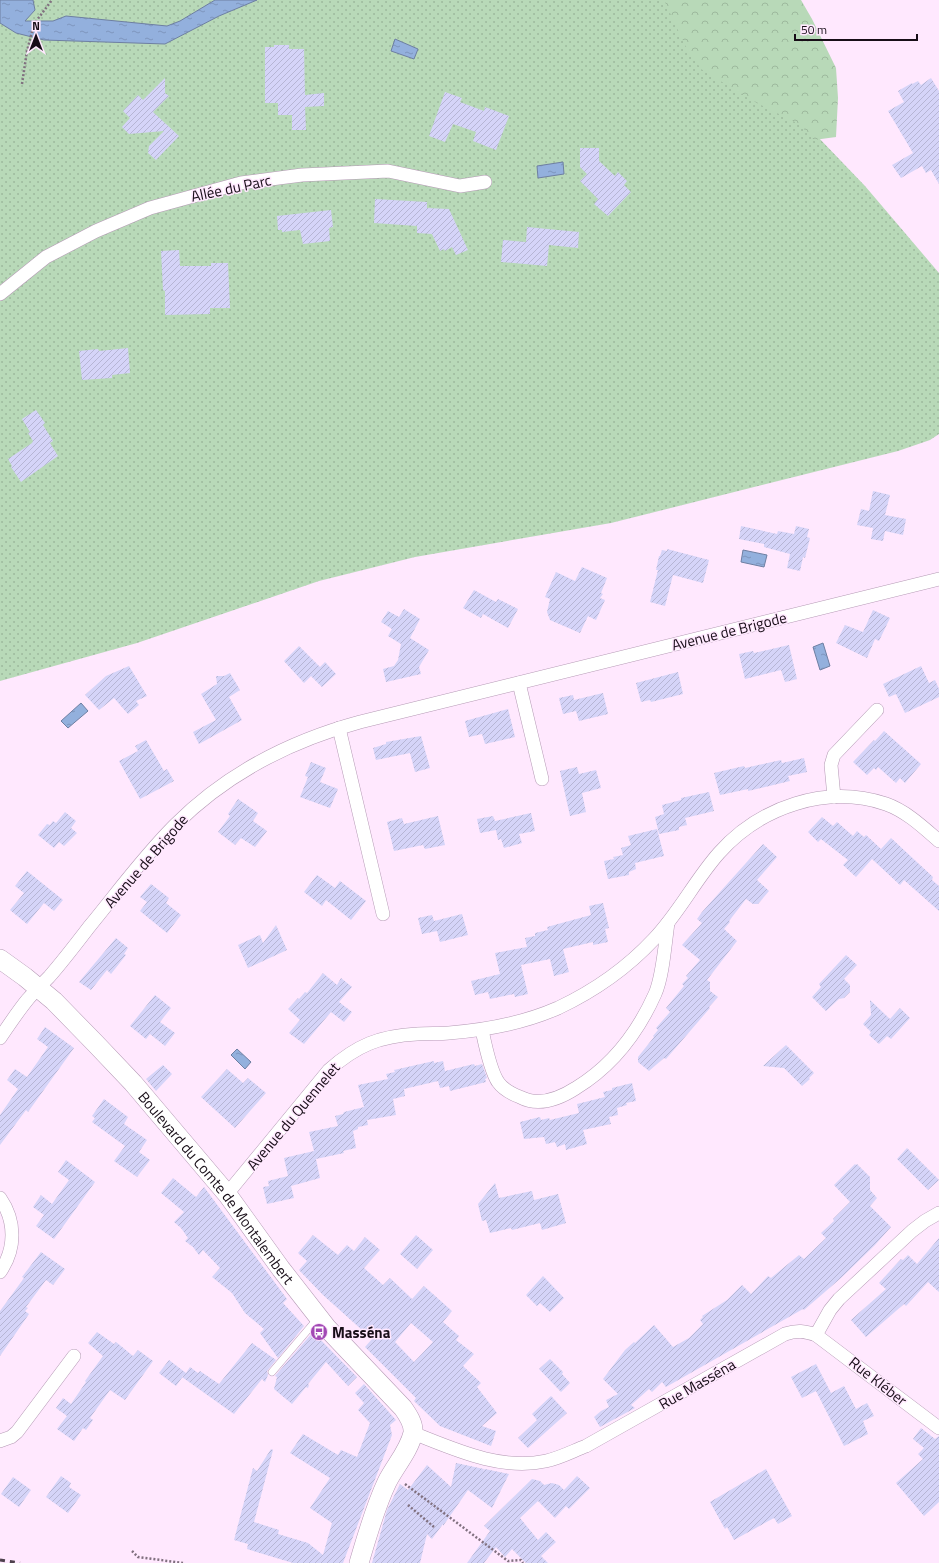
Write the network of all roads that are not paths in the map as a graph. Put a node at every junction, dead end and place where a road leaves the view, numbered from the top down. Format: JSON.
{"nodes":[{"id":1,"x":485,"y":182,"type":"dead end"},
{"id":2,"x":0,"y":294,"type":"edge"},
{"id":3,"x":939,"y":579,"type":"edge"},
{"id":4,"x":519,"y":683,"type":"junction"},
{"id":5,"x":877,"y":710,"type":"dead end"},
{"id":6,"x":339,"y":728,"type":"junction"},
{"id":7,"x":542,"y":779,"type":"dead end"},
{"id":8,"x":834,"y":797,"type":"junction"},
{"id":9,"x":939,"y":841,"type":"edge"},
{"id":10,"x":383,"y":914,"type":"dead end"},
{"id":11,"x":668,"y":923,"type":"junction"},
{"id":12,"x":0,"y":959,"type":"edge"},
{"id":13,"x":38,"y":988,"type":"junction"},
{"id":14,"x":482,"y":1030,"type":"junction"},
{"id":15,"x":0,"y":1038,"type":"edge"},
{"id":16,"x":227,"y":1194,"type":"junction"},
{"id":17,"x":0,"y":1198,"type":"edge"},
{"id":18,"x":939,"y":1213,"type":"edge"},
{"id":19,"x":0,"y":1272,"type":"edge"},
{"id":20,"x":318,"y":1317,"type":"junction"},
{"id":21,"x":816,"y":1335,"type":"junction"},
{"id":22,"x":74,"y":1356,"type":"dead end"},
{"id":23,"x":272,"y":1372,"type":"dead end"},
{"id":24,"x":939,"y":1428,"type":"edge"},
{"id":25,"x":413,"y":1432,"type":"junction"},
{"id":26,"x":0,"y":1442,"type":"edge"},
{"id":27,"x":359,"y":1563,"type":"edge"}],
"edges":[{"from":1,"to":2,"type":"street","name":"Allée du Parc"},
{"from":3,"to":4,"type":"street","name":"Avenue de Brigode"},
{"from":4,"to":6,"type":"street","name":"Avenue de Brigode"},
{"from":4,"to":7,"type":"street"},
{"from":5,"to":8,"type":"street"},
{"from":6,"to":10,"type":"street"},
{"from":6,"to":13,"type":"street","name":"Avenue de Brigode"},
{"from":8,"to":9,"type":"street","name":"Avenue du Quennelet"},
{"from":8,"to":11,"type":"street","name":"Avenue du Quennelet"},
{"from":11,"to":14,"type":"street","name":"Avenue du Quennelet"},
{"from":11,"to":14,"type":"street","name":"Avenue du Quennelet"},
{"from":12,"to":13,"type":"street","name":"Boulevard du Comte de Montalembert"},
{"from":13,"to":15,"type":"street","name":"Avenue de Brigode"},
{"from":13,"to":16,"type":"street","name":"Boulevard du Comte de Montalembert"},
{"from":14,"to":16,"type":"street","name":"Avenue du Quennelet"},
{"from":16,"to":20,"type":"street","name":"Boulevard du Comte de Montalembert"},
{"from":17,"to":19,"type":"street"},
{"from":18,"to":21,"type":"street"},
{"from":20,"to":23,"type":"lane"},
{"from":20,"to":25,"type":"street","name":"Boulevard du Comte de Montalembert"},
{"from":21,"to":24,"type":"street","name":"Rue Kléber"},
{"from":21,"to":25,"type":"street","name":"Rue Masséna"},
{"from":22,"to":26,"type":"street"},
{"from":25,"to":27,"type":"street"}]}
